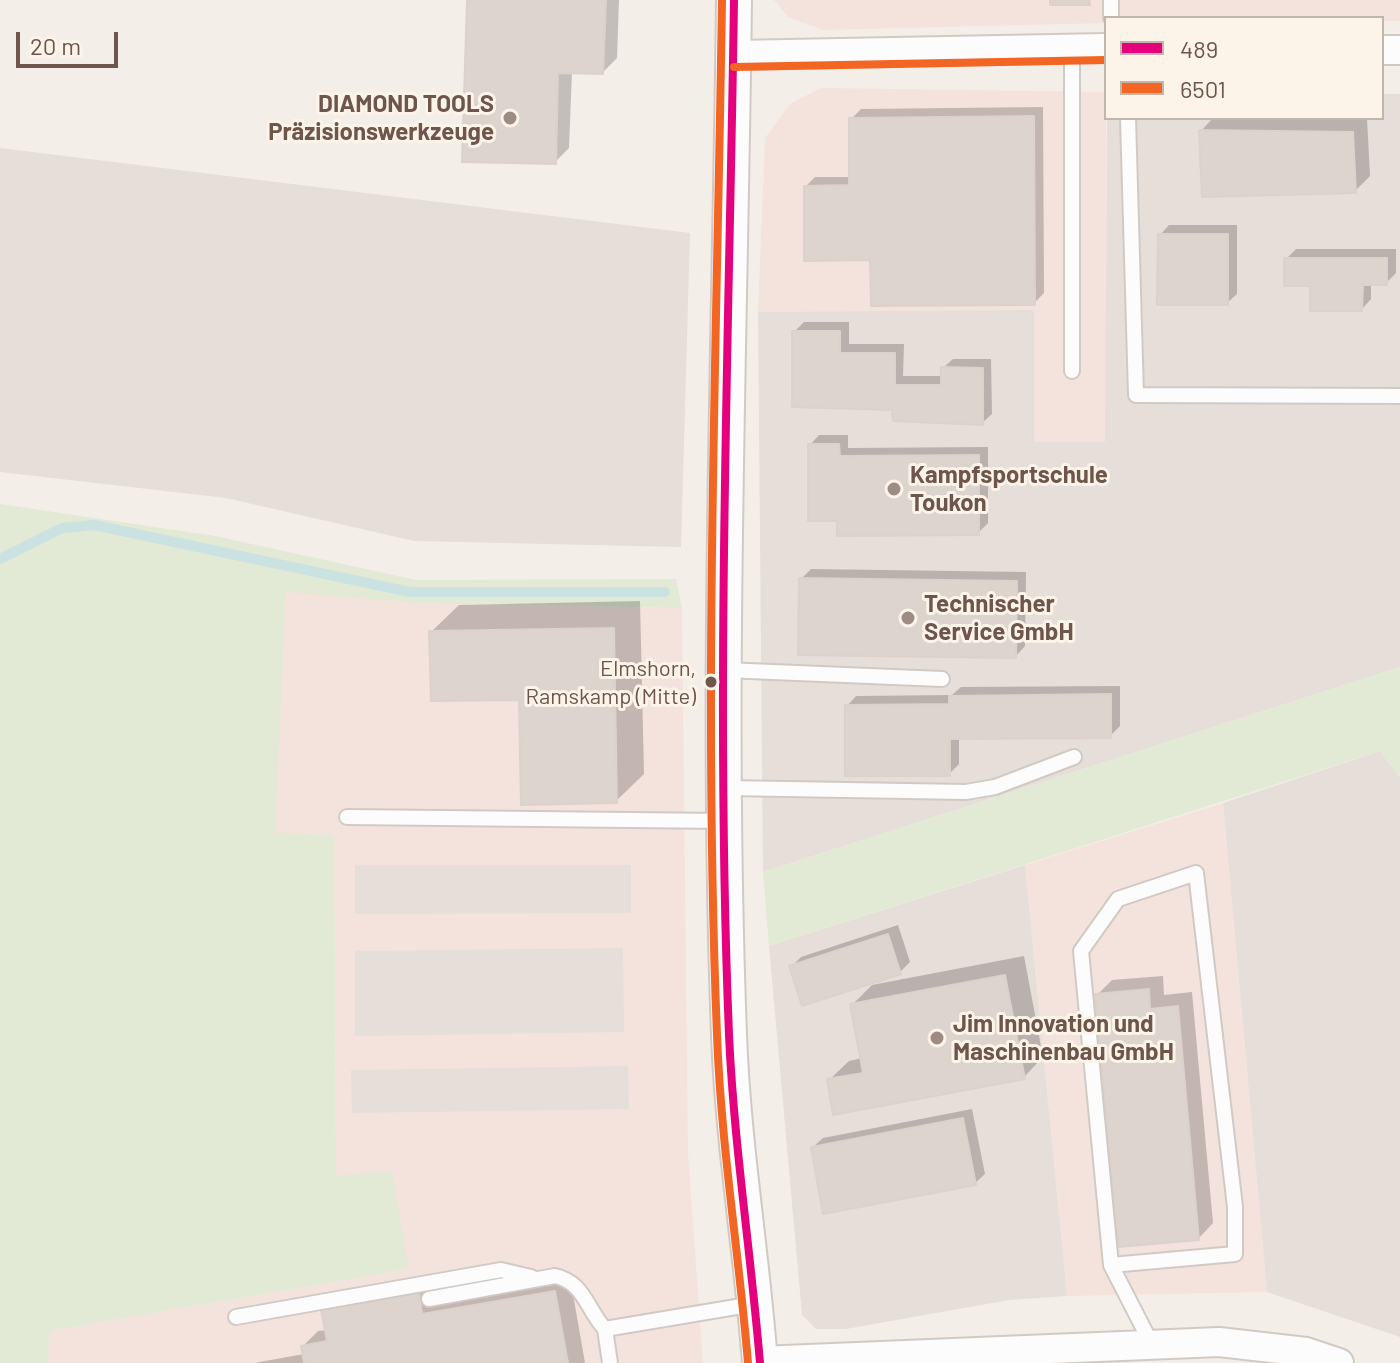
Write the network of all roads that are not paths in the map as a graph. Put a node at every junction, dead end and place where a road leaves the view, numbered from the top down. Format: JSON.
{"nodes":[{"id":1,"x":734,"y":0,"type":"edge"},
{"id":2,"x":1104,"y":48,"type":"edge"},
{"id":3,"x":1072,"y":49,"type":"junction"},
{"id":4,"x":734,"y":55,"type":"junction"},
{"id":5,"x":1128,"y":120,"type":"edge"},
{"id":6,"x":1072,"y":371,"type":"dead end"},
{"id":7,"x":1400,"y":396,"type":"edge"},
{"id":8,"x":724,"y":670,"type":"junction"},
{"id":9,"x":942,"y":679,"type":"dead end"},
{"id":10,"x":1074,"y":757,"type":"dead end"},
{"id":11,"x":724,"y":804,"type":"junction"},
{"id":12,"x":347,"y":817,"type":"dead end"},
{"id":13,"x":1111,"y":1265,"type":"junction"},
{"id":14,"x":540,"y":1279,"type":"junction"},
{"id":15,"x":429,"y":1299,"type":"dead end"},
{"id":16,"x":755,"y":1304,"type":"junction"},
{"id":17,"x":236,"y":1317,"type":"dead end"},
{"id":18,"x":605,"y":1329,"type":"junction"},
{"id":19,"x":1152,"y":1345,"type":"junction"},
{"id":20,"x":760,"y":1362,"type":"edge"},
{"id":21,"x":610,"y":1363,"type":"edge"},
{"id":22,"x":1339,"y":1363,"type":"edge"}],
"edges":[{"from":1,"to":4,"type":"street"},
{"from":2,"to":3,"type":"street"},
{"from":3,"to":4,"type":"street"},
{"from":3,"to":6,"type":"lane"},
{"from":4,"to":8,"type":"street"},
{"from":5,"to":7,"type":"lane"},
{"from":8,"to":9,"type":"lane"},
{"from":8,"to":11,"type":"street"},
{"from":10,"to":11,"type":"lane"},
{"from":11,"to":12,"type":"lane"},
{"from":11,"to":16,"type":"street"},
{"from":13,"to":13,"type":"lane"},
{"from":13,"to":19,"type":"lane"},
{"from":14,"to":15,"type":"lane"},
{"from":14,"to":17,"type":"lane"},
{"from":14,"to":18,"type":"lane"},
{"from":16,"to":18,"type":"lane"},
{"from":16,"to":20,"type":"street"},
{"from":18,"to":21,"type":"lane"},
{"from":19,"to":20,"type":"street"},
{"from":19,"to":22,"type":"street"}]}
